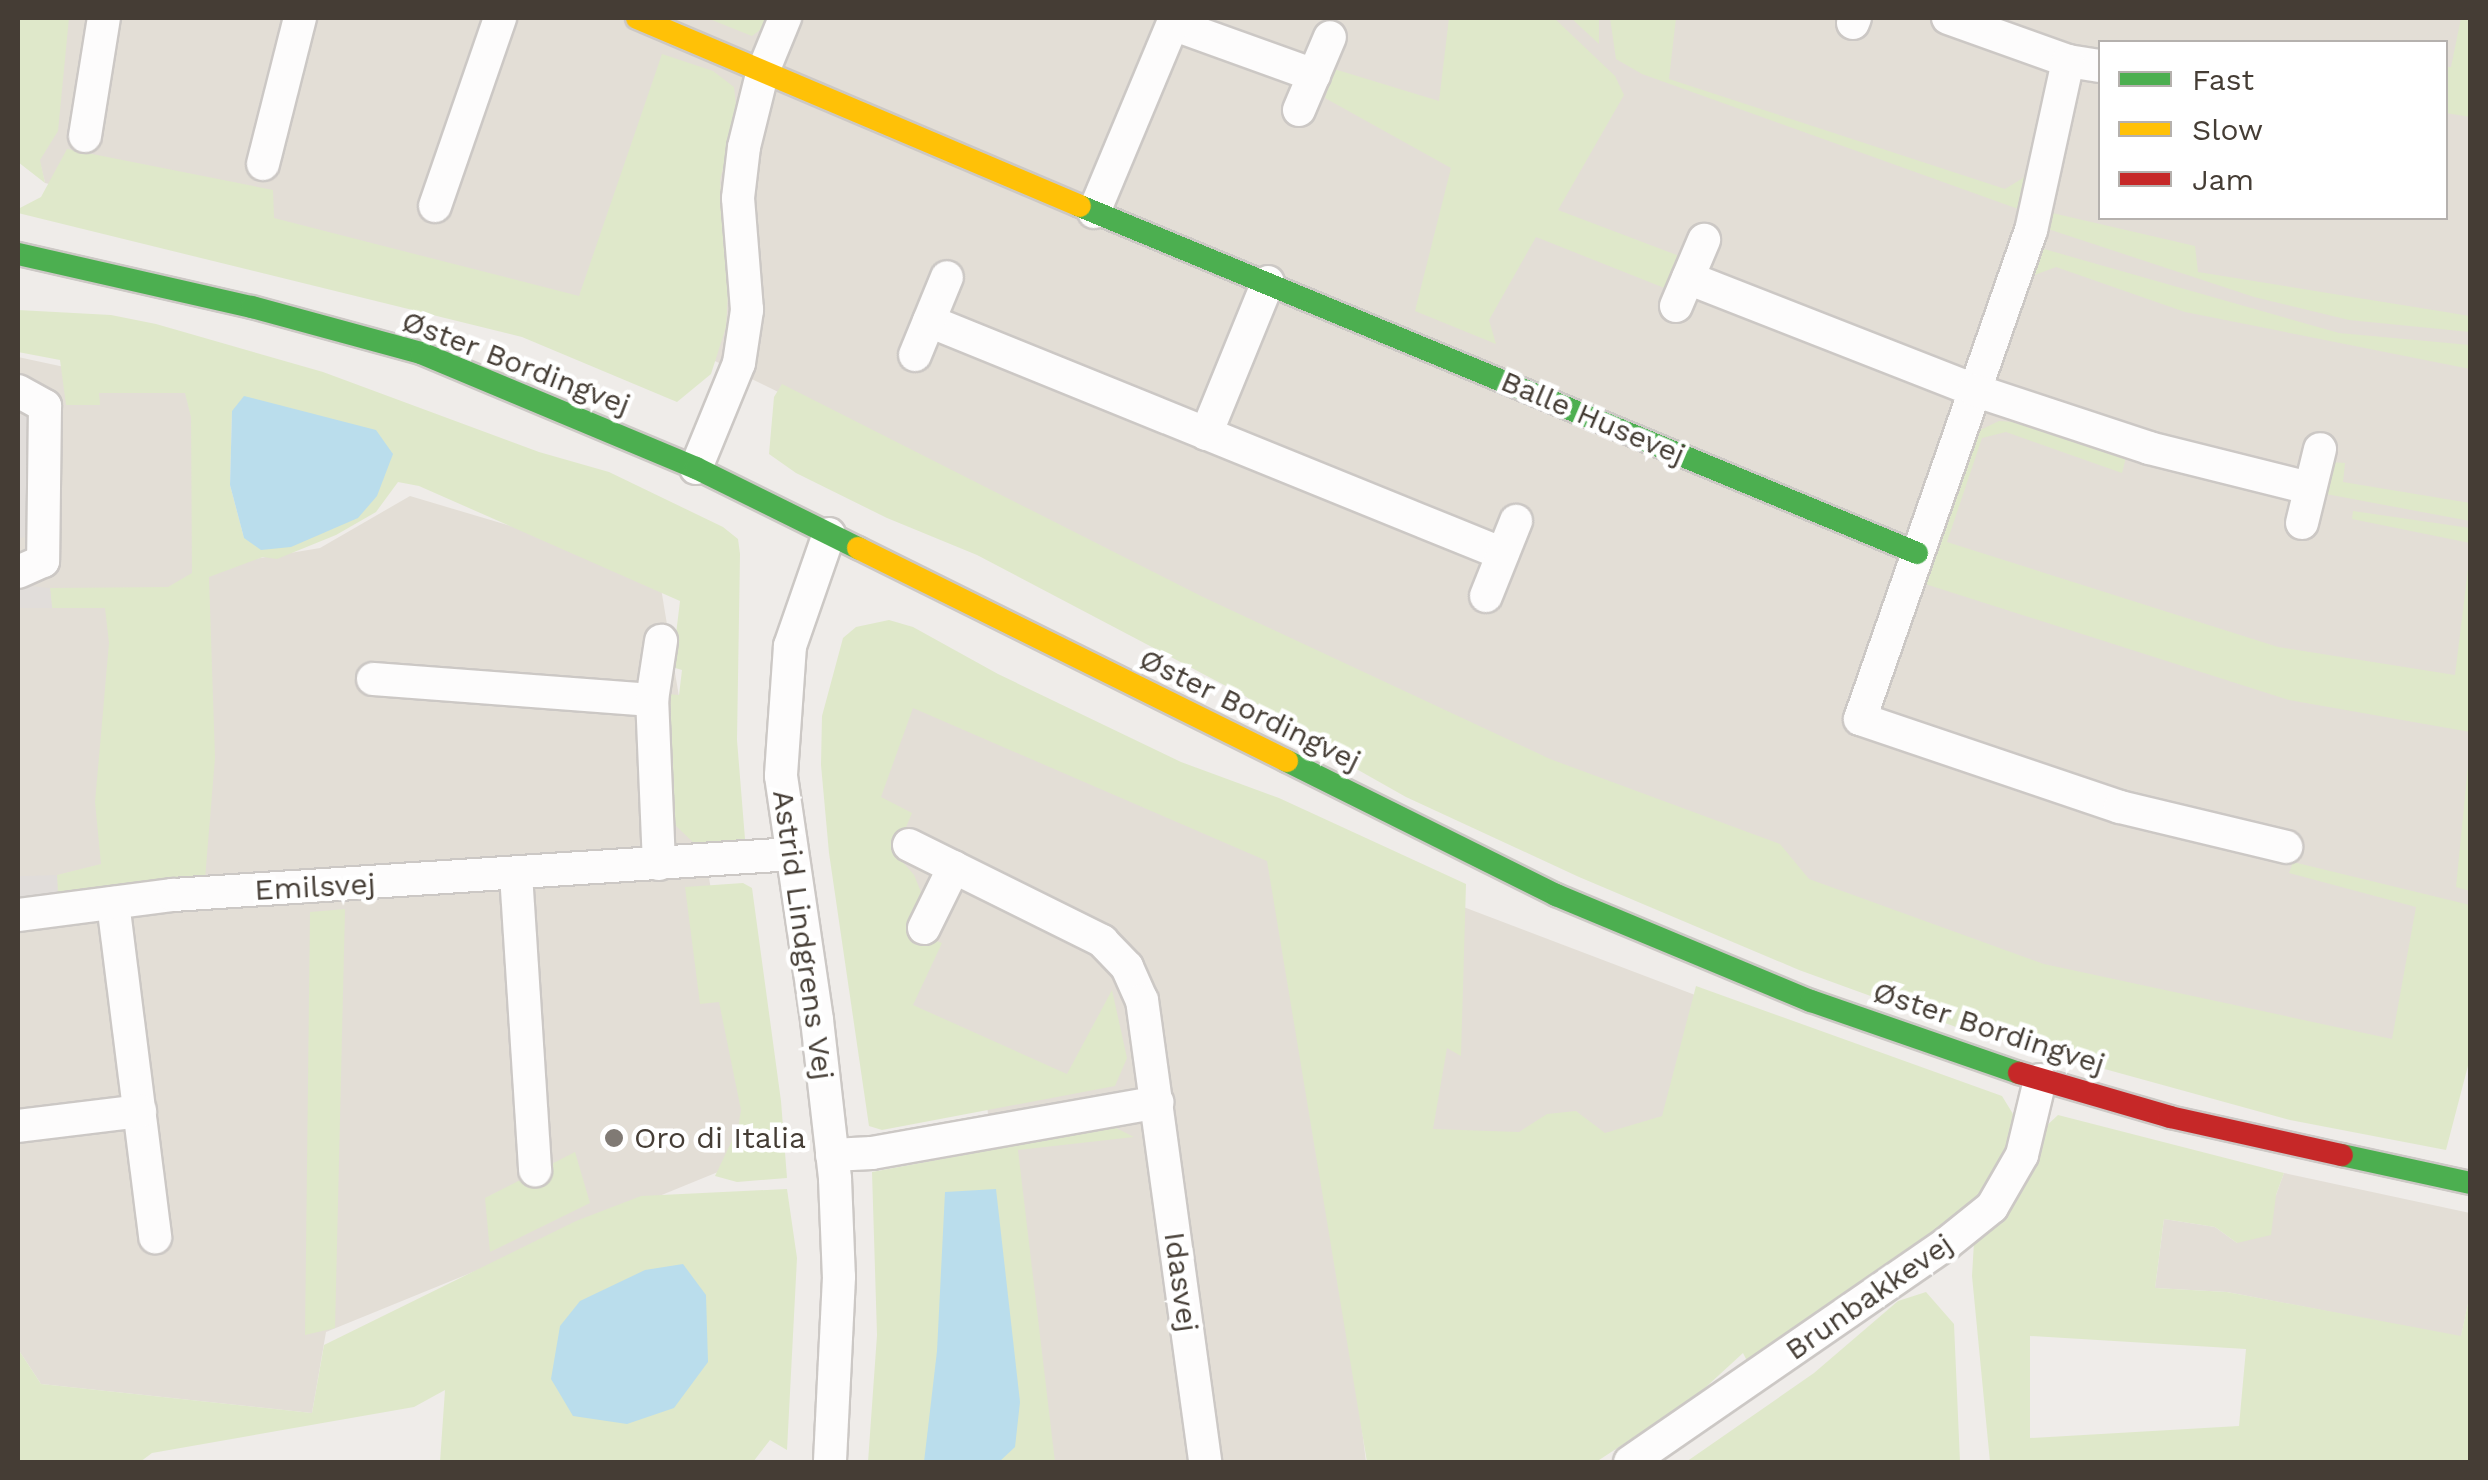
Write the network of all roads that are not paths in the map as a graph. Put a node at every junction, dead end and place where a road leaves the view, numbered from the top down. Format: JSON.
{"nodes":[{"id":1,"x":104,"y":18,"type":"edge"},
{"id":2,"x":300,"y":18,"type":"edge"},
{"id":3,"x":500,"y":18,"type":"edge"},
{"id":4,"x":637,"y":18,"type":"edge"},
{"id":5,"x":785,"y":18,"type":"edge"},
{"id":6,"x":1948,"y":18,"type":"edge"},
{"id":7,"x":1175,"y":21,"type":"edge"},
{"id":8,"x":1330,"y":37,"type":"dead end"},
{"id":9,"x":2068,"y":62,"type":"junction"},
{"id":10,"x":2098,"y":66,"type":"edge"},
{"id":11,"x":762,"y":74,"type":"junction"},
{"id":12,"x":1314,"y":74,"type":"junction"},
{"id":13,"x":1299,"y":110,"type":"dead end"},
{"id":14,"x":85,"y":136,"type":"dead end"},
{"id":15,"x":263,"y":164,"type":"dead end"},
{"id":16,"x":435,"y":206,"type":"dead end"},
{"id":17,"x":1094,"y":212,"type":"junction"},
{"id":18,"x":1704,"y":240,"type":"dead end"},
{"id":19,"x":18,"y":254,"type":"edge"},
{"id":20,"x":947,"y":277,"type":"dead end"},
{"id":21,"x":1268,"y":282,"type":"junction"},
{"id":22,"x":929,"y":321,"type":"junction"},
{"id":23,"x":915,"y":354,"type":"dead end"},
{"id":24,"x":1974,"y":390,"type":"junction"},
{"id":25,"x":18,"y":391,"type":"edge"},
{"id":26,"x":1206,"y":434,"type":"junction"},
{"id":27,"x":2320,"y":449,"type":"dead end"},
{"id":28,"x":696,"y":468,"type":"junction"},
{"id":29,"x":2310,"y":488,"type":"junction"},
{"id":30,"x":1516,"y":521,"type":"dead end"},
{"id":31,"x":2302,"y":523,"type":"dead end"},
{"id":32,"x":829,"y":534,"type":"junction"},
{"id":33,"x":1917,"y":553,"type":"junction"},
{"id":34,"x":1502,"y":554,"type":"junction"},
{"id":35,"x":18,"y":572,"type":"edge"},
{"id":36,"x":1486,"y":596,"type":"dead end"},
{"id":37,"x":661,"y":641,"type":"dead end"},
{"id":38,"x":373,"y":679,"type":"dead end"},
{"id":39,"x":652,"y":700,"type":"junction"},
{"id":40,"x":908,"y":845,"type":"dead end"},
{"id":41,"x":2286,"y":847,"type":"dead end"},
{"id":42,"x":792,"y":854,"type":"junction"},
{"id":43,"x":658,"y":864,"type":"junction"},
{"id":44,"x":954,"y":867,"type":"junction"},
{"id":45,"x":516,"y":874,"type":"junction"},
{"id":46,"x":114,"y":903,"type":"junction"},
{"id":47,"x":18,"y":916,"type":"edge"},
{"id":48,"x":924,"y":928,"type":"dead end"},
{"id":49,"x":2040,"y":1080,"type":"junction"},
{"id":50,"x":1156,"y":1102,"type":"junction"},
{"id":51,"x":140,"y":1111,"type":"junction"},
{"id":52,"x":18,"y":1126,"type":"edge"},
{"id":53,"x":832,"y":1156,"type":"junction"},
{"id":54,"x":536,"y":1170,"type":"dead end"},
{"id":55,"x":2470,"y":1183,"type":"edge"},
{"id":56,"x":155,"y":1238,"type":"dead end"},
{"id":57,"x":830,"y":1462,"type":"edge"},
{"id":58,"x":1205,"y":1462,"type":"edge"},
{"id":59,"x":1630,"y":1462,"type":"edge"}],
"edges":[{"from":1,"to":14,"type":"street"},
{"from":2,"to":15,"type":"street"},
{"from":3,"to":16,"type":"street"},
{"from":4,"to":11,"type":"street","name":"Balle Husevej"},
{"from":5,"to":11,"type":"street"},
{"from":6,"to":9,"type":"street"},
{"from":7,"to":12,"type":"street"},
{"from":7,"to":17,"type":"street"},
{"from":8,"to":12,"type":"street"},
{"from":9,"to":10,"type":"street"},
{"from":9,"to":24,"type":"street"},
{"from":11,"to":17,"type":"street","name":"Balle Husevej"},
{"from":11,"to":28,"type":"street"},
{"from":12,"to":13,"type":"street"},
{"from":17,"to":21,"type":"street","name":"Balle Husevej"},
{"from":18,"to":24,"type":"street"},
{"from":19,"to":28,"type":"street","name":"Øster Bordingvej"},
{"from":20,"to":22,"type":"street"},
{"from":21,"to":26,"type":"street"},
{"from":21,"to":33,"type":"street","name":"Balle Husevej"},
{"from":22,"to":23,"type":"street"},
{"from":22,"to":26,"type":"street"},
{"from":24,"to":29,"type":"street"},
{"from":24,"to":33,"type":"street"},
{"from":25,"to":35,"type":"street"},
{"from":26,"to":34,"type":"street"},
{"from":27,"to":29,"type":"street"},
{"from":28,"to":32,"type":"street","name":"Øster Bordingvej"},
{"from":29,"to":31,"type":"street"},
{"from":30,"to":34,"type":"street"},
{"from":32,"to":42,"type":"street","name":"Astrid Lindgrens Vej"},
{"from":32,"to":49,"type":"street","name":"Øster Bordingvej"},
{"from":33,"to":41,"type":"street"},
{"from":34,"to":36,"type":"street"},
{"from":37,"to":39,"type":"street"},
{"from":38,"to":39,"type":"street"},
{"from":39,"to":43,"type":"street"},
{"from":40,"to":44,"type":"street","name":"Idasvej"},
{"from":42,"to":43,"type":"street","name":"Emilsvej"},
{"from":42,"to":53,"type":"street","name":"Astrid Lindgrens Vej"},
{"from":43,"to":45,"type":"street","name":"Emilsvej"},
{"from":44,"to":48,"type":"street"},
{"from":44,"to":50,"type":"street","name":"Idasvej"},
{"from":45,"to":46,"type":"street","name":"Emilsvej"},
{"from":45,"to":54,"type":"street"},
{"from":46,"to":47,"type":"street","name":"Emilsvej"},
{"from":46,"to":51,"type":"street"},
{"from":49,"to":55,"type":"street","name":"Øster Bordingvej"},
{"from":49,"to":59,"type":"street","name":"Brunbakkevej"},
{"from":50,"to":53,"type":"street"},
{"from":50,"to":58,"type":"street","name":"Idasvej"},
{"from":51,"to":52,"type":"street"},
{"from":51,"to":56,"type":"street"},
{"from":53,"to":57,"type":"street","name":"Astrid Lindgrens Vej"}]}
